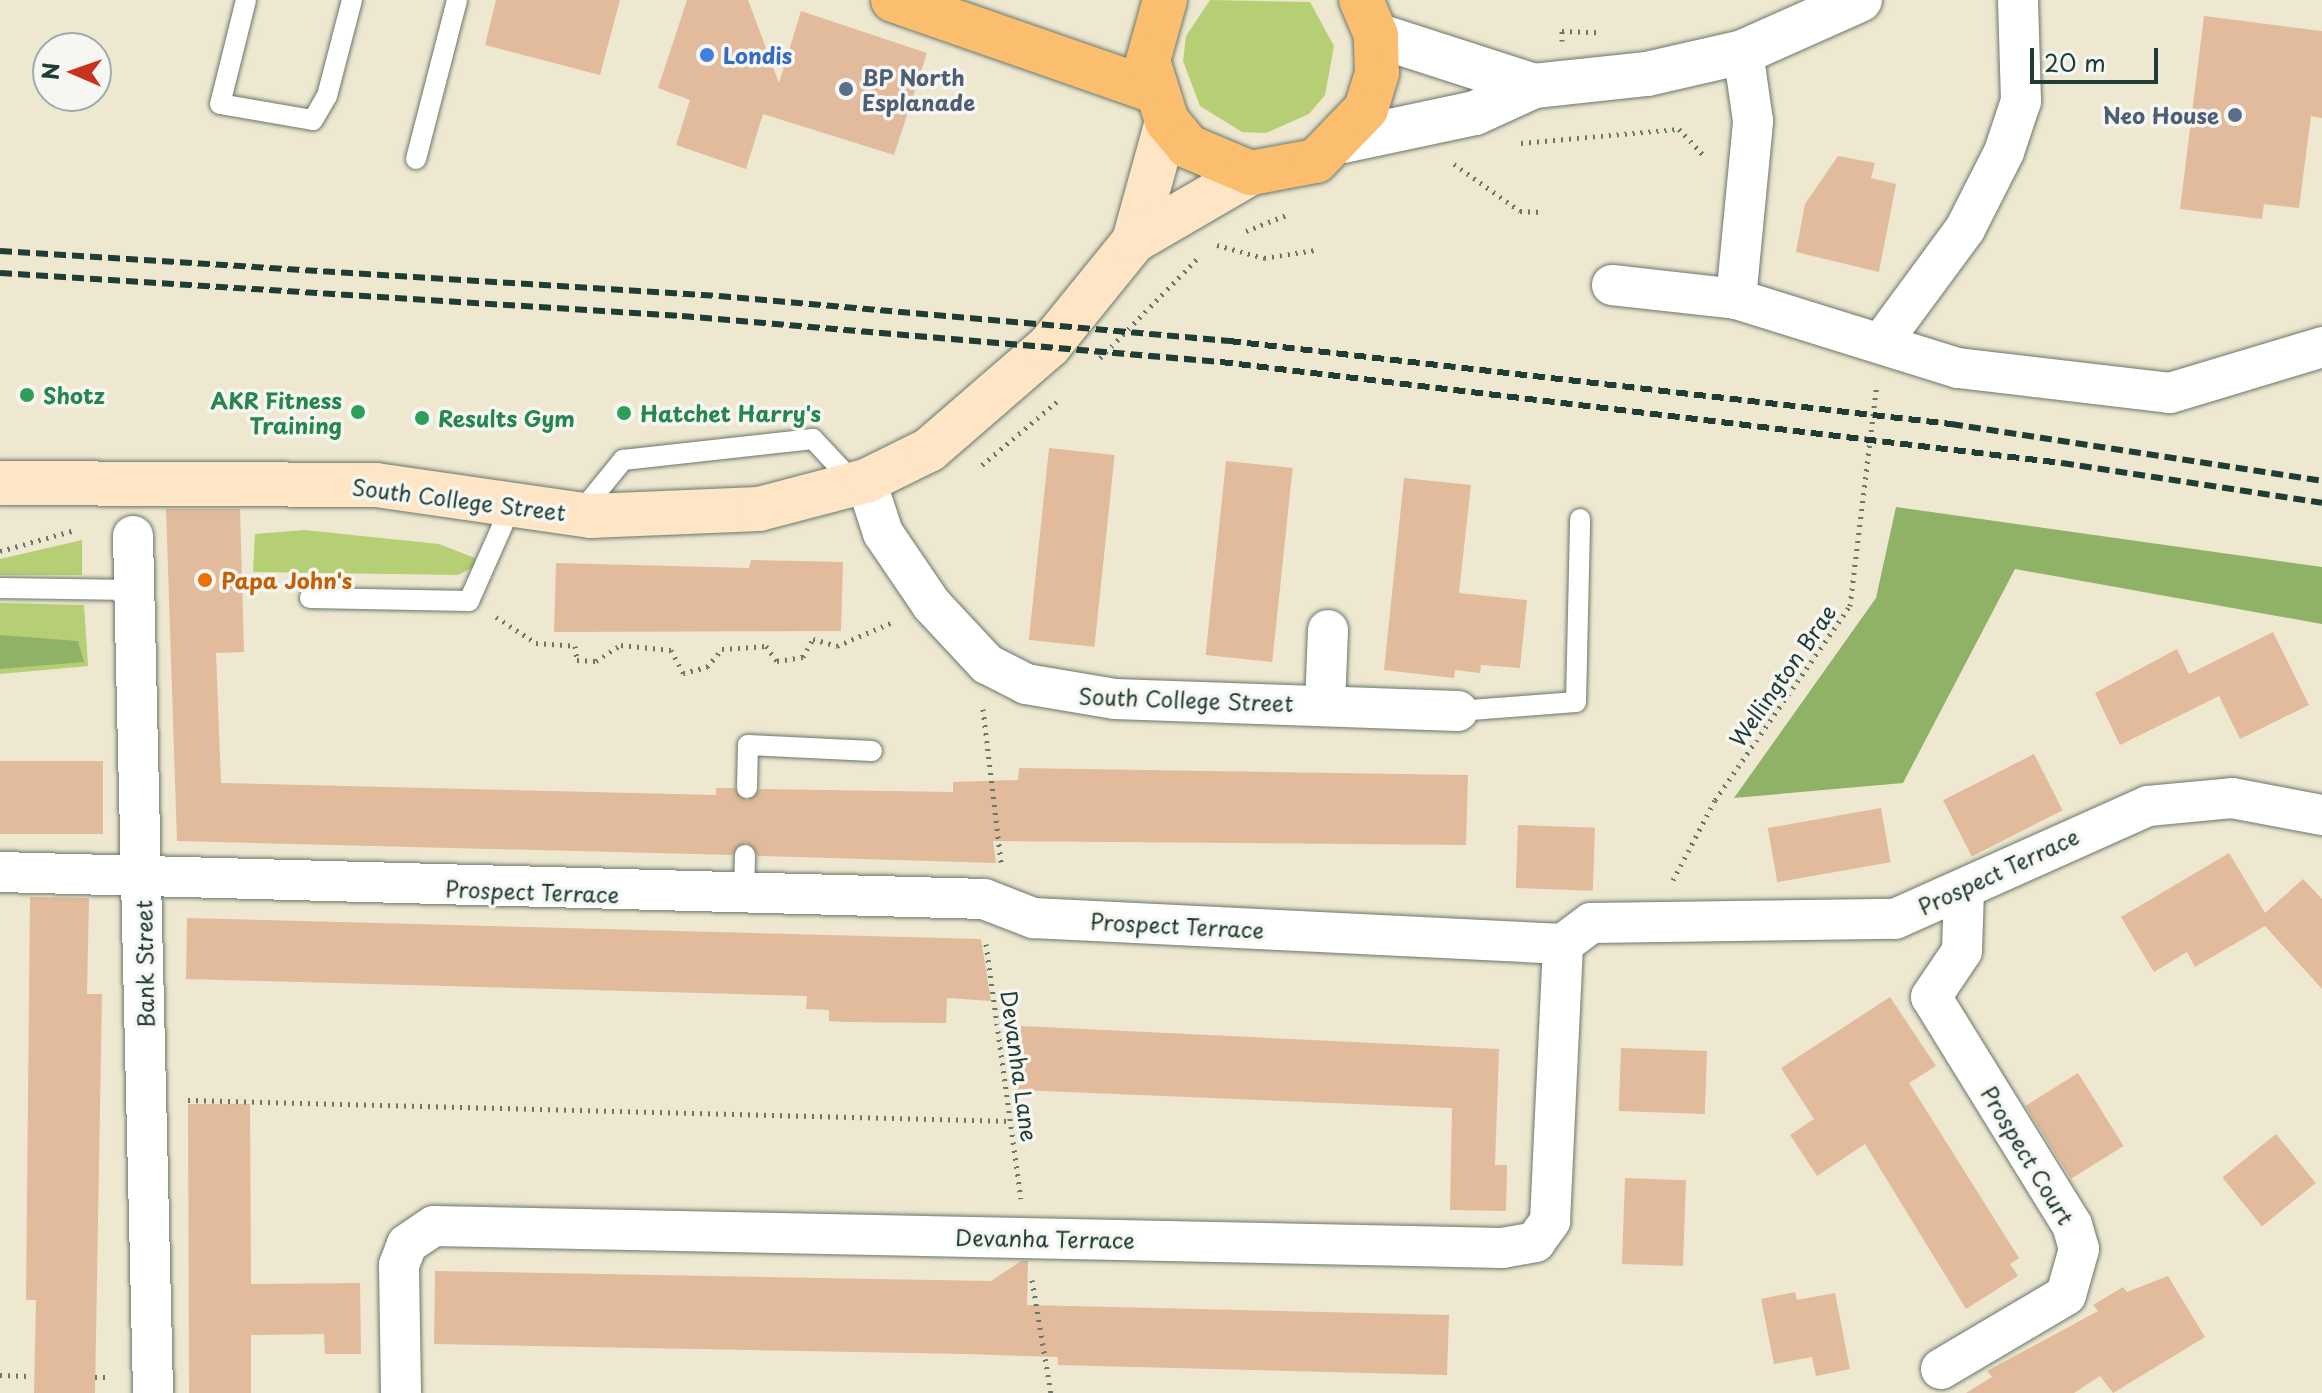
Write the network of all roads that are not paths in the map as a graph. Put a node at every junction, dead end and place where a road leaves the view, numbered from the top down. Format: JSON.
{"nodes":[{"id":1,"x":246,"y":0,"type":"edge"},
{"id":2,"x":352,"y":0,"type":"edge"},
{"id":3,"x":457,"y":0,"type":"edge"},
{"id":4,"x":893,"y":0,"type":"edge"},
{"id":5,"x":1165,"y":0,"type":"edge"},
{"id":6,"x":1860,"y":0,"type":"edge"},
{"id":7,"x":2018,"y":0,"type":"edge"},
{"id":8,"x":1370,"y":12,"type":"edge"},
{"id":9,"x":1743,"y":52,"type":"junction"},
{"id":10,"x":1534,"y":86,"type":"junction"},
{"id":11,"x":1160,"y":105,"type":"junction"},
{"id":12,"x":1343,"y":141,"type":"junction"},
{"id":13,"x":416,"y":159,"type":"dead end"},
{"id":14,"x":1251,"y":173,"type":"junction"},
{"id":15,"x":1134,"y":241,"type":"junction"},
{"id":16,"x":1612,"y":285,"type":"dead end"},
{"id":17,"x":1736,"y":299,"type":"junction"},
{"id":18,"x":2322,"y":347,"type":"edge"},
{"id":19,"x":1879,"y":359,"type":"junction"},
{"id":20,"x":860,"y":482,"type":"junction"},
{"id":21,"x":0,"y":483,"type":"edge"},
{"id":22,"x":511,"y":506,"type":"junction"},
{"id":23,"x":579,"y":514,"type":"junction"},
{"id":24,"x":1580,"y":519,"type":"dead end"},
{"id":25,"x":133,"y":536,"type":"dead end"},
{"id":26,"x":0,"y":588,"type":"edge"},
{"id":27,"x":132,"y":590,"type":"junction"},
{"id":28,"x":310,"y":598,"type":"dead end"},
{"id":29,"x":1328,"y":630,"type":"dead end"},
{"id":30,"x":1325,"y":705,"type":"junction"},
{"id":31,"x":1458,"y":711,"type":"joint"},
{"id":32,"x":872,"y":751,"type":"dead end"},
{"id":33,"x":747,"y":788,"type":"dead end"},
{"id":34,"x":2322,"y":815,"type":"edge"},
{"id":35,"x":745,"y":855,"type":"dead end"},
{"id":36,"x":0,"y":872,"type":"edge"},
{"id":37,"x":143,"y":879,"type":"junction"},
{"id":38,"x":1964,"y":891,"type":"junction"},
{"id":39,"x":744,"y":898,"type":"junction"},
{"id":40,"x":1563,"y":944,"type":"junction"},
{"id":41,"x":1941,"y":1369,"type":"dead end"},
{"id":42,"x":153,"y":1393,"type":"edge"},
{"id":43,"x":401,"y":1393,"type":"edge"}],
"edges":[{"from":1,"to":2,"type":"lane"},
{"from":3,"to":13,"type":"lane"},
{"from":4,"to":11,"type":"main road"},
{"from":5,"to":11,"type":"main road"},
{"from":6,"to":9,"type":"street"},
{"from":7,"to":19,"type":"street"},
{"from":8,"to":10,"type":"street"},
{"from":8,"to":12,"type":"main road"},
{"from":9,"to":10,"type":"street"},
{"from":9,"to":17,"type":"street"},
{"from":10,"to":12,"type":"street"},
{"from":11,"to":14,"type":"main road"},
{"from":11,"to":15,"type":"main road","name":"South College Street"},
{"from":12,"to":14,"type":"main road"},
{"from":14,"to":15,"type":"main road","name":"South College Street"},
{"from":15,"to":20,"type":"main road","name":"South College Street"},
{"from":16,"to":17,"type":"street"},
{"from":17,"to":19,"type":"street"},
{"from":18,"to":19,"type":"street"},
{"from":20,"to":23,"type":"main road","name":"South College Street"},
{"from":20,"to":23,"type":"lane"},
{"from":20,"to":30,"type":"street","name":"South College Street"},
{"from":21,"to":22,"type":"main road","name":"South College Street"},
{"from":22,"to":23,"type":"main road","name":"South College Street"},
{"from":22,"to":28,"type":"lane"},
{"from":24,"to":31,"type":"lane","name":"South College Street"},
{"from":25,"to":27,"type":"street","name":"Bank Street"},
{"from":26,"to":27,"type":"lane"},
{"from":27,"to":37,"type":"street","name":"Bank Street"},
{"from":29,"to":30,"type":"street","name":"South College Street"},
{"from":30,"to":31,"type":"street","name":"South College Street"},
{"from":32,"to":33,"type":"lane"},
{"from":34,"to":38,"type":"street","name":"Prospect Terrace"},
{"from":35,"to":39,"type":"lane"},
{"from":36,"to":37,"type":"street","name":"Prospect Terrace"},
{"from":37,"to":39,"type":"street","name":"Prospect Terrace"},
{"from":37,"to":42,"type":"street","name":"Bank Street"},
{"from":38,"to":40,"type":"street","name":"Prospect Terrace"},
{"from":38,"to":41,"type":"street","name":"Prospect Court"},
{"from":39,"to":40,"type":"street","name":"Prospect Terrace"},
{"from":40,"to":43,"type":"street","name":"Devanha Terrace"}]}
